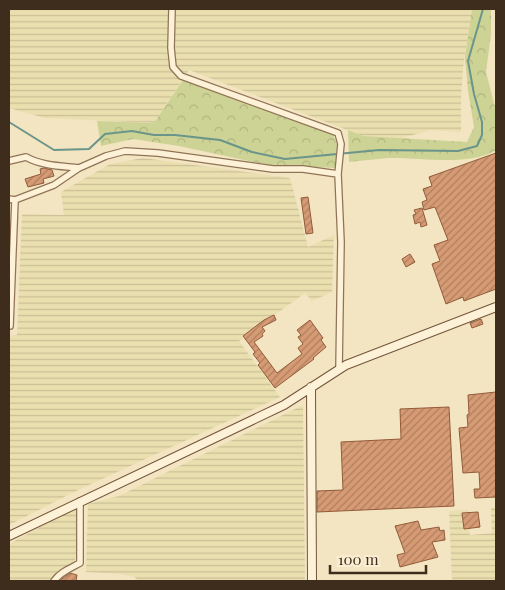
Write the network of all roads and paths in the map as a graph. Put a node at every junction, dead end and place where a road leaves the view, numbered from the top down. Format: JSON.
{"nodes":[{"id":1,"x":172,"y":9,"type":"edge"},
{"id":2,"x":9,"y":161,"type":"edge"},
{"id":3,"x":79,"y":168,"type":"junction"},
{"id":4,"x":338,"y":174,"type":"junction"},
{"id":5,"x":12,"y":200,"type":"edge"},
{"id":6,"x":496,"y":307,"type":"edge"},
{"id":7,"x":10,"y":326,"type":"dead end"},
{"id":8,"x":339,"y":369,"type":"junction"},
{"id":9,"x":312,"y":387,"type":"junction"},
{"id":10,"x":80,"y":501,"type":"junction"},
{"id":11,"x":9,"y":536,"type":"edge"},
{"id":12,"x":54,"y":581,"type":"edge"},
{"id":13,"x":312,"y":581,"type":"edge"}],
"edges":[{"from":1,"to":4,"type":"street"},
{"from":2,"to":3,"type":"street"},
{"from":3,"to":4,"type":"street"},
{"from":3,"to":5,"type":"street"},
{"from":4,"to":8,"type":"street"},
{"from":5,"to":7,"type":"street"},
{"from":6,"to":8,"type":"street"},
{"from":8,"to":9,"type":"street"},
{"from":9,"to":10,"type":"street"},
{"from":9,"to":13,"type":"street"},
{"from":10,"to":11,"type":"street"},
{"from":10,"to":12,"type":"street"}]}
